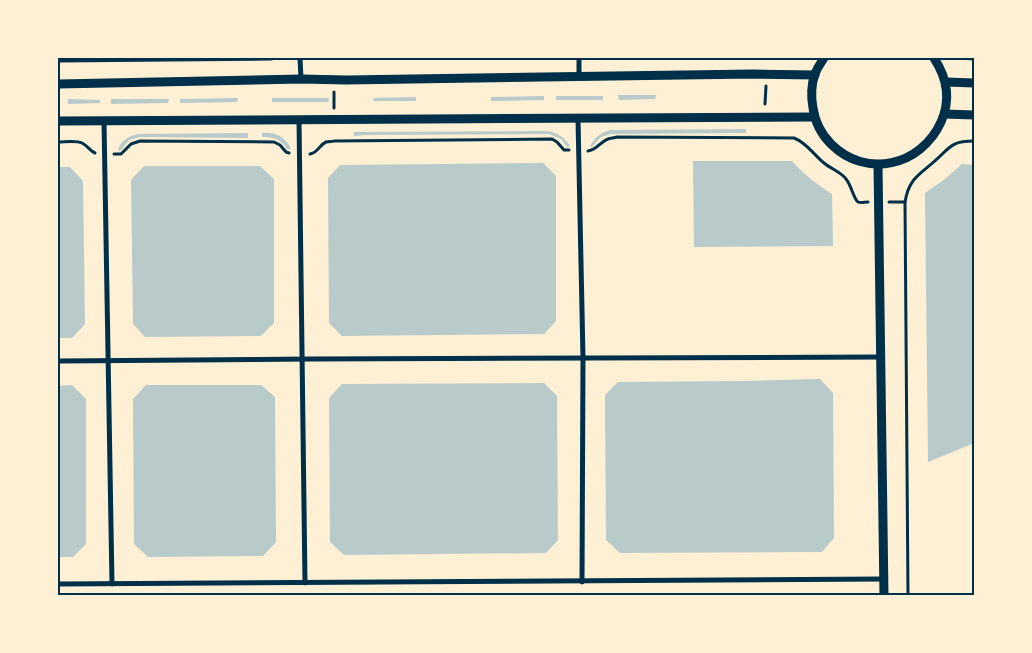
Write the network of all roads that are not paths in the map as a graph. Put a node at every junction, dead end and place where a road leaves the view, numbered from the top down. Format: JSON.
{"nodes":[{"id":1,"x":300,"y":58,"type":"edge"},
{"id":2,"x":579,"y":58,"type":"edge"},
{"id":3,"x":824,"y":58,"type":"edge"},
{"id":4,"x":934,"y":58,"type":"edge"},
{"id":5,"x":815,"y":75,"type":"junction"},
{"id":6,"x":579,"y":78,"type":"junction"},
{"id":7,"x":301,"y":79,"type":"junction"},
{"id":8,"x":946,"y":82,"type":"junction"},
{"id":9,"x":974,"y":83,"type":"edge"},
{"id":10,"x":58,"y":84,"type":"edge"},
{"id":11,"x":945,"y":114,"type":"junction"},
{"id":12,"x":974,"y":115,"type":"edge"},
{"id":13,"x":814,"y":117,"type":"junction"},
{"id":14,"x":578,"y":118,"type":"junction"},
{"id":15,"x":298,"y":120,"type":"junction"},
{"id":16,"x":104,"y":121,"type":"junction"},
{"id":17,"x":58,"y":122,"type":"edge"},
{"id":18,"x":878,"y":165,"type":"junction"},
{"id":19,"x":880,"y":357,"type":"junction"},
{"id":20,"x":583,"y":358,"type":"junction"},
{"id":21,"x":302,"y":359,"type":"junction"},
{"id":22,"x":109,"y":361,"type":"junction"},
{"id":23,"x":58,"y":362,"type":"edge"},
{"id":24,"x":884,"y":579,"type":"junction"},
{"id":25,"x":582,"y":582,"type":"junction"},
{"id":26,"x":305,"y":583,"type":"junction"},
{"id":27,"x":58,"y":584,"type":"edge"},
{"id":28,"x":112,"y":584,"type":"junction"},
{"id":29,"x":884,"y":596,"type":"edge"}],
"edges":[{"from":1,"to":7,"type":"street"},
{"from":2,"to":6,"type":"street"},
{"from":3,"to":5,"type":"street"},
{"from":4,"to":8,"type":"street"},
{"from":5,"to":6,"type":"street"},
{"from":5,"to":13,"type":"street"},
{"from":6,"to":7,"type":"street"},
{"from":7,"to":10,"type":"street"},
{"from":8,"to":9,"type":"street"},
{"from":8,"to":11,"type":"street"},
{"from":11,"to":12,"type":"street"},
{"from":11,"to":18,"type":"street"},
{"from":13,"to":14,"type":"street"},
{"from":13,"to":18,"type":"street"},
{"from":14,"to":15,"type":"street"},
{"from":14,"to":20,"type":"street"},
{"from":15,"to":16,"type":"street"},
{"from":15,"to":21,"type":"street"},
{"from":16,"to":17,"type":"street"},
{"from":16,"to":22,"type":"street"},
{"from":18,"to":19,"type":"street"},
{"from":19,"to":20,"type":"street"},
{"from":19,"to":24,"type":"street"},
{"from":20,"to":21,"type":"street"},
{"from":20,"to":25,"type":"street"},
{"from":21,"to":22,"type":"street"},
{"from":21,"to":26,"type":"street"},
{"from":22,"to":23,"type":"street"},
{"from":22,"to":28,"type":"street"},
{"from":24,"to":25,"type":"street"},
{"from":24,"to":29,"type":"street"},
{"from":25,"to":26,"type":"street"},
{"from":26,"to":28,"type":"street"},
{"from":27,"to":28,"type":"street"}]}
